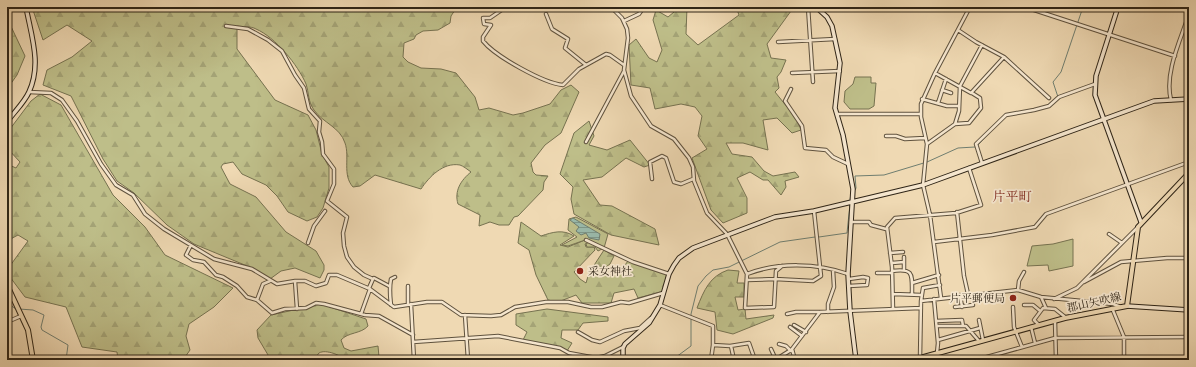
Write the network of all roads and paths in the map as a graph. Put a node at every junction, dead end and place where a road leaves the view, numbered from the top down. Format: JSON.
{"nodes":[{"id":1,"x":26,"y":7,"type":"edge"},
{"id":2,"x":506,"y":7,"type":"edge"},
{"id":3,"x":611,"y":7,"type":"edge"},
{"id":4,"x":644,"y":7,"type":"edge"},
{"id":5,"x":808,"y":7,"type":"edge"},
{"id":6,"x":816,"y":7,"type":"edge"},
{"id":7,"x":970,"y":7,"type":"edge"},
{"id":8,"x":1025,"y":7,"type":"edge"},
{"id":9,"x":1118,"y":7,"type":"edge"},
{"id":10,"x":546,"y":14,"type":"dead end"},
{"id":11,"x":1189,"y":14,"type":"edge"},
{"id":12,"x":624,"y":20,"type":"junction"},
{"id":13,"x":226,"y":26,"type":"dead end"},
{"id":14,"x":958,"y":30,"type":"junction"},
{"id":15,"x":1109,"y":34,"type":"junction"},
{"id":16,"x":836,"y":39,"type":"junction"},
{"id":17,"x":810,"y":40,"type":"junction"},
{"id":18,"x":778,"y":42,"type":"dead end"},
{"id":19,"x":982,"y":45,"type":"junction"},
{"id":20,"x":1176,"y":56,"type":"junction"},
{"id":21,"x":1004,"y":57,"type":"junction"},
{"id":22,"x":586,"y":65,"type":"junction"},
{"id":23,"x":624,"y":65,"type":"junction"},
{"id":24,"x":624,"y":70,"type":"junction"},
{"id":25,"x":812,"y":71,"type":"junction"},
{"id":26,"x":840,"y":71,"type":"junction"},
{"id":27,"x":792,"y":72,"type":"dead end"},
{"id":28,"x":935,"y":73,"type":"junction"},
{"id":29,"x":946,"y":79,"type":"junction"},
{"id":30,"x":813,"y":82,"type":"dead end"},
{"id":31,"x":1095,"y":84,"type":"junction"},
{"id":32,"x":960,"y":86,"type":"junction"},
{"id":33,"x":791,"y":89,"type":"dead end"},
{"id":34,"x":942,"y":90,"type":"junction"},
{"id":35,"x":29,"y":92,"type":"junction"},
{"id":36,"x":951,"y":93,"type":"dead end"},
{"id":37,"x":972,"y":93,"type":"junction"},
{"id":38,"x":1049,"y":98,"type":"dead end"},
{"id":39,"x":922,"y":99,"type":"junction"},
{"id":40,"x":1189,"y":99,"type":"edge"},
{"id":41,"x":1171,"y":100,"type":"junction"},
{"id":42,"x":938,"y":103,"type":"junction"},
{"id":43,"x":958,"y":106,"type":"junction"},
{"id":44,"x":836,"y":114,"type":"junction"},
{"id":45,"x":920,"y":114,"type":"junction"},
{"id":46,"x":1103,"y":118,"type":"junction"},
{"id":47,"x":7,"y":122,"type":"edge"},
{"id":48,"x":955,"y":124,"type":"junction"},
{"id":49,"x":886,"y":136,"type":"dead end"},
{"id":50,"x":925,"y":138,"type":"junction"},
{"id":51,"x":586,"y":142,"type":"dead end"},
{"id":52,"x":927,"y":144,"type":"junction"},
{"id":53,"x":1189,"y":162,"type":"edge"},
{"id":54,"x":982,"y":163,"type":"junction"},
{"id":55,"x":848,"y":164,"type":"junction"},
{"id":56,"x":969,"y":168,"type":"junction"},
{"id":57,"x":1189,"y":173,"type":"edge"},
{"id":58,"x":652,"y":179,"type":"dead end"},
{"id":59,"x":693,"y":179,"type":"junction"},
{"id":60,"x":1128,"y":184,"type":"junction"},
{"id":61,"x":923,"y":185,"type":"junction"},
{"id":62,"x":853,"y":202,"type":"junction"},
{"id":63,"x":325,"y":210,"type":"dead end"},
{"id":64,"x":814,"y":211,"type":"junction"},
{"id":65,"x":957,"y":212,"type":"junction"},
{"id":66,"x":930,"y":214,"type":"junction"},
{"id":67,"x":851,"y":222,"type":"junction"},
{"id":68,"x":1141,"y":222,"type":"junction"},
{"id":69,"x":1138,"y":228,"type":"junction"},
{"id":70,"x":886,"y":229,"type":"junction"},
{"id":71,"x":727,"y":234,"type":"junction"},
{"id":72,"x":1109,"y":234,"type":"dead end"},
{"id":73,"x":960,"y":239,"type":"junction"},
{"id":74,"x":586,"y":240,"type":"dead end"},
{"id":75,"x":934,"y":242,"type":"junction"},
{"id":76,"x":308,"y":243,"type":"dead end"},
{"id":77,"x":1122,"y":243,"type":"junction"},
{"id":78,"x":191,"y":245,"type":"junction"},
{"id":79,"x":903,"y":252,"type":"dead end"},
{"id":80,"x":890,"y":253,"type":"junction"},
{"id":81,"x":904,"y":257,"type":"dead end"},
{"id":82,"x":1189,"y":258,"type":"edge"},
{"id":83,"x":904,"y":262,"type":"junction"},
{"id":84,"x":1132,"y":262,"type":"junction"},
{"id":85,"x":892,"y":263,"type":"junction"},
{"id":86,"x":782,"y":266,"type":"junction"},
{"id":87,"x":821,"y":268,"type":"junction"},
{"id":88,"x":904,"y":269,"type":"junction"},
{"id":89,"x":833,"y":270,"type":"junction"},
{"id":90,"x":892,"y":272,"type":"junction"},
{"id":91,"x":1024,"y":272,"type":"dead end"},
{"id":92,"x":877,"y":273,"type":"dead end"},
{"id":93,"x":669,"y":274,"type":"junction"},
{"id":94,"x":747,"y":274,"type":"junction"},
{"id":95,"x":848,"y":274,"type":"junction"},
{"id":96,"x":940,"y":275,"type":"junction"},
{"id":97,"x":395,"y":277,"type":"dead end"},
{"id":98,"x":374,"y":278,"type":"dead end"},
{"id":99,"x":775,"y":279,"type":"junction"},
{"id":100,"x":849,"y":279,"type":"junction"},
{"id":101,"x":747,"y":280,"type":"junction"},
{"id":102,"x":270,"y":281,"type":"junction"},
{"id":103,"x":295,"y":281,"type":"junction"},
{"id":104,"x":1084,"y":282,"type":"junction"},
{"id":105,"x":912,"y":283,"type":"junction"},
{"id":106,"x":7,"y":285,"type":"edge"},
{"id":107,"x":941,"y":285,"type":"junction"},
{"id":108,"x":389,"y":286,"type":"junction"},
{"id":109,"x":408,"y":286,"type":"dead end"},
{"id":110,"x":849,"y":286,"type":"junction"},
{"id":111,"x":370,"y":289,"type":"junction"},
{"id":112,"x":1018,"y":290,"type":"junction"},
{"id":113,"x":663,"y":293,"type":"junction"},
{"id":114,"x":893,"y":294,"type":"junction"},
{"id":115,"x":912,"y":294,"type":"junction"},
{"id":116,"x":968,"y":294,"type":"junction"},
{"id":117,"x":921,"y":295,"type":"junction"},
{"id":118,"x":960,"y":296,"type":"junction"},
{"id":119,"x":1041,"y":297,"type":"junction"},
{"id":120,"x":941,"y":298,"type":"junction"},
{"id":121,"x":934,"y":299,"type":"junction"},
{"id":122,"x":1054,"y":299,"type":"junction"},
{"id":123,"x":257,"y":300,"type":"junction"},
{"id":124,"x":921,"y":300,"type":"junction"},
{"id":125,"x":391,"y":305,"type":"junction"},
{"id":126,"x":409,"y":305,"type":"junction"},
{"id":127,"x":660,"y":305,"type":"junction"},
{"id":128,"x":1024,"y":305,"type":"dead end"},
{"id":129,"x":973,"y":306,"type":"dead end"},
{"id":130,"x":1127,"y":306,"type":"junction"},
{"id":131,"x":955,"y":307,"type":"dead end"},
{"id":132,"x":962,"y":307,"type":"junction"},
{"id":133,"x":1013,"y":307,"type":"dead end"},
{"id":134,"x":1121,"y":307,"type":"junction"},
{"id":135,"x":921,"y":308,"type":"junction"},
{"id":136,"x":1046,"y":308,"type":"junction"},
{"id":137,"x":1111,"y":308,"type":"junction"},
{"id":138,"x":297,"y":309,"type":"junction"},
{"id":139,"x":893,"y":309,"type":"junction"},
{"id":140,"x":1039,"y":310,"type":"junction"},
{"id":141,"x":1189,"y":310,"type":"edge"},
{"id":142,"x":850,"y":311,"type":"junction"},
{"id":143,"x":828,"y":312,"type":"junction"},
{"id":144,"x":820,"y":313,"type":"junction"},
{"id":145,"x":361,"y":314,"type":"junction"},
{"id":146,"x":787,"y":314,"type":"dead end"},
{"id":147,"x":465,"y":315,"type":"junction"},
{"id":148,"x":22,"y":316,"type":"junction"},
{"id":149,"x":653,"y":317,"type":"junction"},
{"id":150,"x":1065,"y":318,"type":"junction"},
{"id":151,"x":936,"y":320,"type":"junction"},
{"id":152,"x":979,"y":320,"type":"dead end"},
{"id":153,"x":1055,"y":320,"type":"junction"},
{"id":154,"x":7,"y":322,"type":"edge"},
{"id":155,"x":1040,"y":325,"type":"junction"},
{"id":156,"x":937,"y":326,"type":"junction"},
{"id":157,"x":963,"y":326,"type":"junction"},
{"id":158,"x":1031,"y":327,"type":"junction"},
{"id":159,"x":980,"y":328,"type":"junction"},
{"id":160,"x":969,"y":331,"type":"junction"},
{"id":161,"x":1017,"y":331,"type":"junction"},
{"id":162,"x":578,"y":332,"type":"dead end"},
{"id":163,"x":806,"y":332,"type":"junction"},
{"id":164,"x":413,"y":335,"type":"junction"},
{"id":165,"x":802,"y":336,"type":"junction"},
{"id":166,"x":1189,"y":337,"type":"edge"},
{"id":167,"x":1056,"y":338,"type":"junction"},
{"id":168,"x":1124,"y":338,"type":"junction"},
{"id":169,"x":467,"y":339,"type":"junction"},
{"id":170,"x":938,"y":340,"type":"junction"},
{"id":171,"x":981,"y":341,"type":"junction"},
{"id":172,"x":413,"y":342,"type":"junction"},
{"id":173,"x":1035,"y":343,"type":"junction"},
{"id":174,"x":779,"y":344,"type":"dead end"},
{"id":175,"x":713,"y":345,"type":"junction"},
{"id":176,"x":731,"y":346,"type":"junction"},
{"id":177,"x":623,"y":347,"type":"junction"},
{"id":178,"x":1022,"y":347,"type":"junction"},
{"id":179,"x":770,"y":349,"type":"dead end"},
{"id":180,"x":791,"y":350,"type":"junction"},
{"id":181,"x":937,"y":353,"type":"junction"},
{"id":182,"x":986,"y":358,"type":"edge"},
{"id":183,"x":920,"y":359,"type":"edge"},
{"id":184,"x":33,"y":360,"type":"edge"},
{"id":185,"x":414,"y":360,"type":"edge"},
{"id":186,"x":468,"y":360,"type":"edge"},
{"id":187,"x":623,"y":360,"type":"edge"},
{"id":188,"x":711,"y":360,"type":"edge"},
{"id":189,"x":734,"y":360,"type":"edge"},
{"id":190,"x":755,"y":360,"type":"edge"},
{"id":191,"x":775,"y":360,"type":"edge"},
{"id":192,"x":795,"y":360,"type":"edge"},
{"id":193,"x":856,"y":360,"type":"edge"},
{"id":194,"x":911,"y":360,"type":"edge"},
{"id":195,"x":976,"y":360,"type":"edge"},
{"id":196,"x":1056,"y":360,"type":"edge"},
{"id":197,"x":1124,"y":360,"type":"edge"}],
"edges":[{"from":1,"to":35,"type":"street"},
{"from":2,"to":22,"type":"street"},
{"from":3,"to":12,"type":"street"},
{"from":4,"to":12,"type":"street"},
{"from":5,"to":17,"type":"street"},
{"from":6,"to":16,"type":"street"},
{"from":7,"to":14,"type":"street"},
{"from":8,"to":15,"type":"street"},
{"from":9,"to":15,"type":"street"},
{"from":10,"to":22,"type":"street"},
{"from":11,"to":20,"type":"street"},
{"from":12,"to":23,"type":"street"},
{"from":13,"to":111,"type":"street"},
{"from":14,"to":19,"type":"street"},
{"from":14,"to":28,"type":"street"},
{"from":15,"to":20,"type":"street"},
{"from":15,"to":31,"type":"street"},
{"from":16,"to":17,"type":"street"},
{"from":16,"to":26,"type":"street"},
{"from":17,"to":18,"type":"street"},
{"from":17,"to":25,"type":"street"},
{"from":19,"to":21,"type":"street"},
{"from":19,"to":32,"type":"street"},
{"from":20,"to":41,"type":"street"},
{"from":21,"to":37,"type":"street"},
{"from":21,"to":38,"type":"street"},
{"from":22,"to":23,"type":"street"},
{"from":23,"to":24,"type":"street"},
{"from":24,"to":51,"type":"street"},
{"from":24,"to":59,"type":"street"},
{"from":25,"to":26,"type":"street"},
{"from":25,"to":27,"type":"street"},
{"from":25,"to":30,"type":"street"},
{"from":26,"to":44,"type":"street"},
{"from":28,"to":29,"type":"street"},
{"from":28,"to":39,"type":"street"},
{"from":29,"to":32,"type":"street"},
{"from":29,"to":34,"type":"street"},
{"from":31,"to":46,"type":"street"},
{"from":31,"to":54,"type":"street"},
{"from":32,"to":37,"type":"street"},
{"from":32,"to":43,"type":"street"},
{"from":33,"to":55,"type":"street"},
{"from":34,"to":36,"type":"street"},
{"from":34,"to":42,"type":"street"},
{"from":35,"to":47,"type":"street"},
{"from":35,"to":78,"type":"street"},
{"from":37,"to":48,"type":"street"},
{"from":39,"to":42,"type":"street"},
{"from":39,"to":45,"type":"street"},
{"from":40,"to":41,"type":"street"},
{"from":41,"to":46,"type":"street"},
{"from":42,"to":43,"type":"street"},
{"from":43,"to":48,"type":"street"},
{"from":44,"to":45,"type":"street"},
{"from":44,"to":55,"type":"street"},
{"from":45,"to":50,"type":"street"},
{"from":46,"to":54,"type":"street"},
{"from":46,"to":60,"type":"street"},
{"from":48,"to":52,"type":"street"},
{"from":49,"to":50,"type":"street"},
{"from":50,"to":52,"type":"street"},
{"from":52,"to":61,"type":"street"},
{"from":53,"to":60,"type":"street"},
{"from":54,"to":56,"type":"street"},
{"from":55,"to":62,"type":"street"},
{"from":56,"to":61,"type":"street"},
{"from":56,"to":65,"type":"street"},
{"from":57,"to":68,"type":"main road","name":"郡山矢吹線"},
{"from":58,"to":59,"type":"street"},
{"from":59,"to":71,"type":"street"},
{"from":60,"to":68,"type":"street"},
{"from":60,"to":73,"type":"street"},
{"from":61,"to":62,"type":"street"},
{"from":61,"to":66,"type":"street"},
{"from":62,"to":64,"type":"street"},
{"from":62,"to":67,"type":"street"},
{"from":63,"to":76,"type":"street"},
{"from":64,"to":71,"type":"street"},
{"from":64,"to":87,"type":"street"},
{"from":65,"to":66,"type":"street"},
{"from":65,"to":73,"type":"street"},
{"from":66,"to":70,"type":"street"},
{"from":66,"to":75,"type":"street"},
{"from":67,"to":70,"type":"street"},
{"from":67,"to":95,"type":"street"},
{"from":68,"to":69,"type":"main road","name":"郡山矢吹線"},
{"from":69,"to":77,"type":"street"},
{"from":69,"to":84,"type":"main road","name":"郡山矢吹線"},
{"from":70,"to":80,"type":"street"},
{"from":71,"to":93,"type":"street"},
{"from":71,"to":94,"type":"street"},
{"from":72,"to":77,"type":"street"},
{"from":73,"to":75,"type":"street"},
{"from":73,"to":116,"type":"street"},
{"from":74,"to":93,"type":"street"},
{"from":75,"to":96,"type":"street"},
{"from":77,"to":104,"type":"street"},
{"from":78,"to":102,"type":"street"},
{"from":78,"to":123,"type":"street"},
{"from":79,"to":80,"type":"street"},
{"from":80,"to":85,"type":"street"},
{"from":81,"to":83,"type":"street"},
{"from":82,"to":84,"type":"street"},
{"from":83,"to":85,"type":"street"},
{"from":83,"to":88,"type":"street"},
{"from":84,"to":104,"type":"street"},
{"from":84,"to":130,"type":"main road","name":"郡山矢吹線"},
{"from":85,"to":90,"type":"street"},
{"from":86,"to":87,"type":"street"},
{"from":86,"to":94,"type":"street"},
{"from":86,"to":99,"type":"street"},
{"from":87,"to":89,"type":"street"},
{"from":87,"to":99,"type":"street"},
{"from":88,"to":90,"type":"street"},
{"from":88,"to":105,"type":"street"},
{"from":89,"to":95,"type":"street"},
{"from":89,"to":143,"type":"street"},
{"from":90,"to":92,"type":"street"},
{"from":90,"to":114,"type":"street"},
{"from":91,"to":112,"type":"street"},
{"from":93,"to":113,"type":"street"},
{"from":94,"to":101,"type":"street"},
{"from":95,"to":100,"type":"street"},
{"from":96,"to":105,"type":"street"},
{"from":96,"to":107,"type":"street"},
{"from":97,"to":108,"type":"street"},
{"from":98,"to":108,"type":"street"},
{"from":99,"to":101,"type":"street"},
{"from":99,"to":101,"type":"street"},
{"from":100,"to":110,"type":"street"},
{"from":100,"to":110,"type":"street"},
{"from":102,"to":103,"type":"street"},
{"from":102,"to":123,"type":"street"},
{"from":103,"to":111,"type":"street"},
{"from":103,"to":138,"type":"street"},
{"from":104,"to":122,"type":"street"},
{"from":105,"to":115,"type":"street"},
{"from":106,"to":148,"type":"main road"},
{"from":107,"to":117,"type":"street"},
{"from":107,"to":120,"type":"street"},
{"from":108,"to":125,"type":"street"},
{"from":109,"to":126,"type":"street"},
{"from":110,"to":142,"type":"street"},
{"from":111,"to":125,"type":"street"},
{"from":111,"to":145,"type":"street"},
{"from":112,"to":116,"type":"street"},
{"from":112,"to":119,"type":"street"},
{"from":113,"to":127,"type":"street"},
{"from":113,"to":147,"type":"street"},
{"from":114,"to":115,"type":"street"},
{"from":114,"to":139,"type":"street"},
{"from":115,"to":117,"type":"street"},
{"from":116,"to":118,"type":"street"},
{"from":117,"to":124,"type":"street"},
{"from":118,"to":120,"type":"street"},
{"from":118,"to":132,"type":"street"},
{"from":119,"to":122,"type":"street"},
{"from":119,"to":136,"type":"street"},
{"from":120,"to":121,"type":"street"},
{"from":121,"to":124,"type":"street"},
{"from":121,"to":151,"type":"street"},
{"from":122,"to":134,"type":"street"},
{"from":123,"to":138,"type":"street"},
{"from":124,"to":135,"type":"street"},
{"from":125,"to":126,"type":"street"},
{"from":126,"to":147,"type":"street"},
{"from":126,"to":164,"type":"street"},
{"from":127,"to":149,"type":"street"},
{"from":127,"to":175,"type":"street"},
{"from":128,"to":140,"type":"street"},
{"from":129,"to":132,"type":"street"},
{"from":130,"to":134,"type":"main road","name":"郡山矢吹線"},
{"from":130,"to":141,"type":"street"},
{"from":131,"to":132,"type":"street"},
{"from":133,"to":161,"type":"street"},
{"from":134,"to":137,"type":"main road","name":"郡山矢吹線"},
{"from":135,"to":139,"type":"street"},
{"from":135,"to":183,"type":"street"},
{"from":136,"to":140,"type":"street"},
{"from":136,"to":150,"type":"street"},
{"from":137,"to":150,"type":"main road","name":"郡山矢吹線"},
{"from":137,"to":168,"type":"street"},
{"from":138,"to":145,"type":"street"},
{"from":139,"to":142,"type":"street"},
{"from":140,"to":155,"type":"street"},
{"from":142,"to":143,"type":"street"},
{"from":142,"to":193,"type":"street"},
{"from":143,"to":144,"type":"street"},
{"from":144,"to":146,"type":"street"},
{"from":144,"to":163,"type":"street"},
{"from":145,"to":164,"type":"street"},
{"from":147,"to":169,"type":"street"},
{"from":148,"to":154,"type":"street"},
{"from":148,"to":184,"type":"main road"},
{"from":149,"to":162,"type":"street"},
{"from":149,"to":177,"type":"street"},
{"from":150,"to":153,"type":"main road","name":"郡山矢吹線"},
{"from":151,"to":156,"type":"street"},
{"from":151,"to":157,"type":"street"},
{"from":152,"to":159,"type":"street"},
{"from":153,"to":155,"type":"main road","name":"郡山矢吹線"},
{"from":153,"to":167,"type":"street"},
{"from":155,"to":158,"type":"main road","name":"郡山矢吹線"},
{"from":156,"to":157,"type":"street"},
{"from":156,"to":170,"type":"street"},
{"from":157,"to":160,"type":"street"},
{"from":158,"to":161,"type":"main road","name":"郡山矢吹線"},
{"from":158,"to":173,"type":"street"},
{"from":159,"to":160,"type":"street"},
{"from":159,"to":171,"type":"street"},
{"from":160,"to":170,"type":"street"},
{"from":160,"to":171,"type":"street"},
{"from":161,"to":171,"type":"main road","name":"郡山矢吹線"},
{"from":161,"to":178,"type":"street"},
{"from":163,"to":165,"type":"street"},
{"from":163,"to":165,"type":"street"},
{"from":164,"to":172,"type":"street"},
{"from":165,"to":180,"type":"street"},
{"from":166,"to":168,"type":"street"},
{"from":167,"to":168,"type":"street"},
{"from":167,"to":173,"type":"street"},
{"from":167,"to":196,"type":"street"},
{"from":168,"to":197,"type":"street"},
{"from":169,"to":172,"type":"street"},
{"from":169,"to":177,"type":"street"},
{"from":169,"to":186,"type":"street"},
{"from":170,"to":181,"type":"street"},
{"from":171,"to":181,"type":"main road","name":"郡山矢吹線"},
{"from":172,"to":185,"type":"street"},
{"from":173,"to":178,"type":"street"},
{"from":174,"to":180,"type":"street"},
{"from":175,"to":176,"type":"street"},
{"from":175,"to":188,"type":"street"},
{"from":176,"to":189,"type":"street"},
{"from":176,"to":190,"type":"street"},
{"from":177,"to":187,"type":"street"},
{"from":178,"to":182,"type":"street"},
{"from":179,"to":191,"type":"street"},
{"from":180,"to":191,"type":"street"},
{"from":180,"to":192,"type":"street"},
{"from":181,"to":183,"type":"main road","name":"郡山矢吹線"},
{"from":182,"to":195,"type":"street"},
{"from":183,"to":194,"type":"street"}]}
